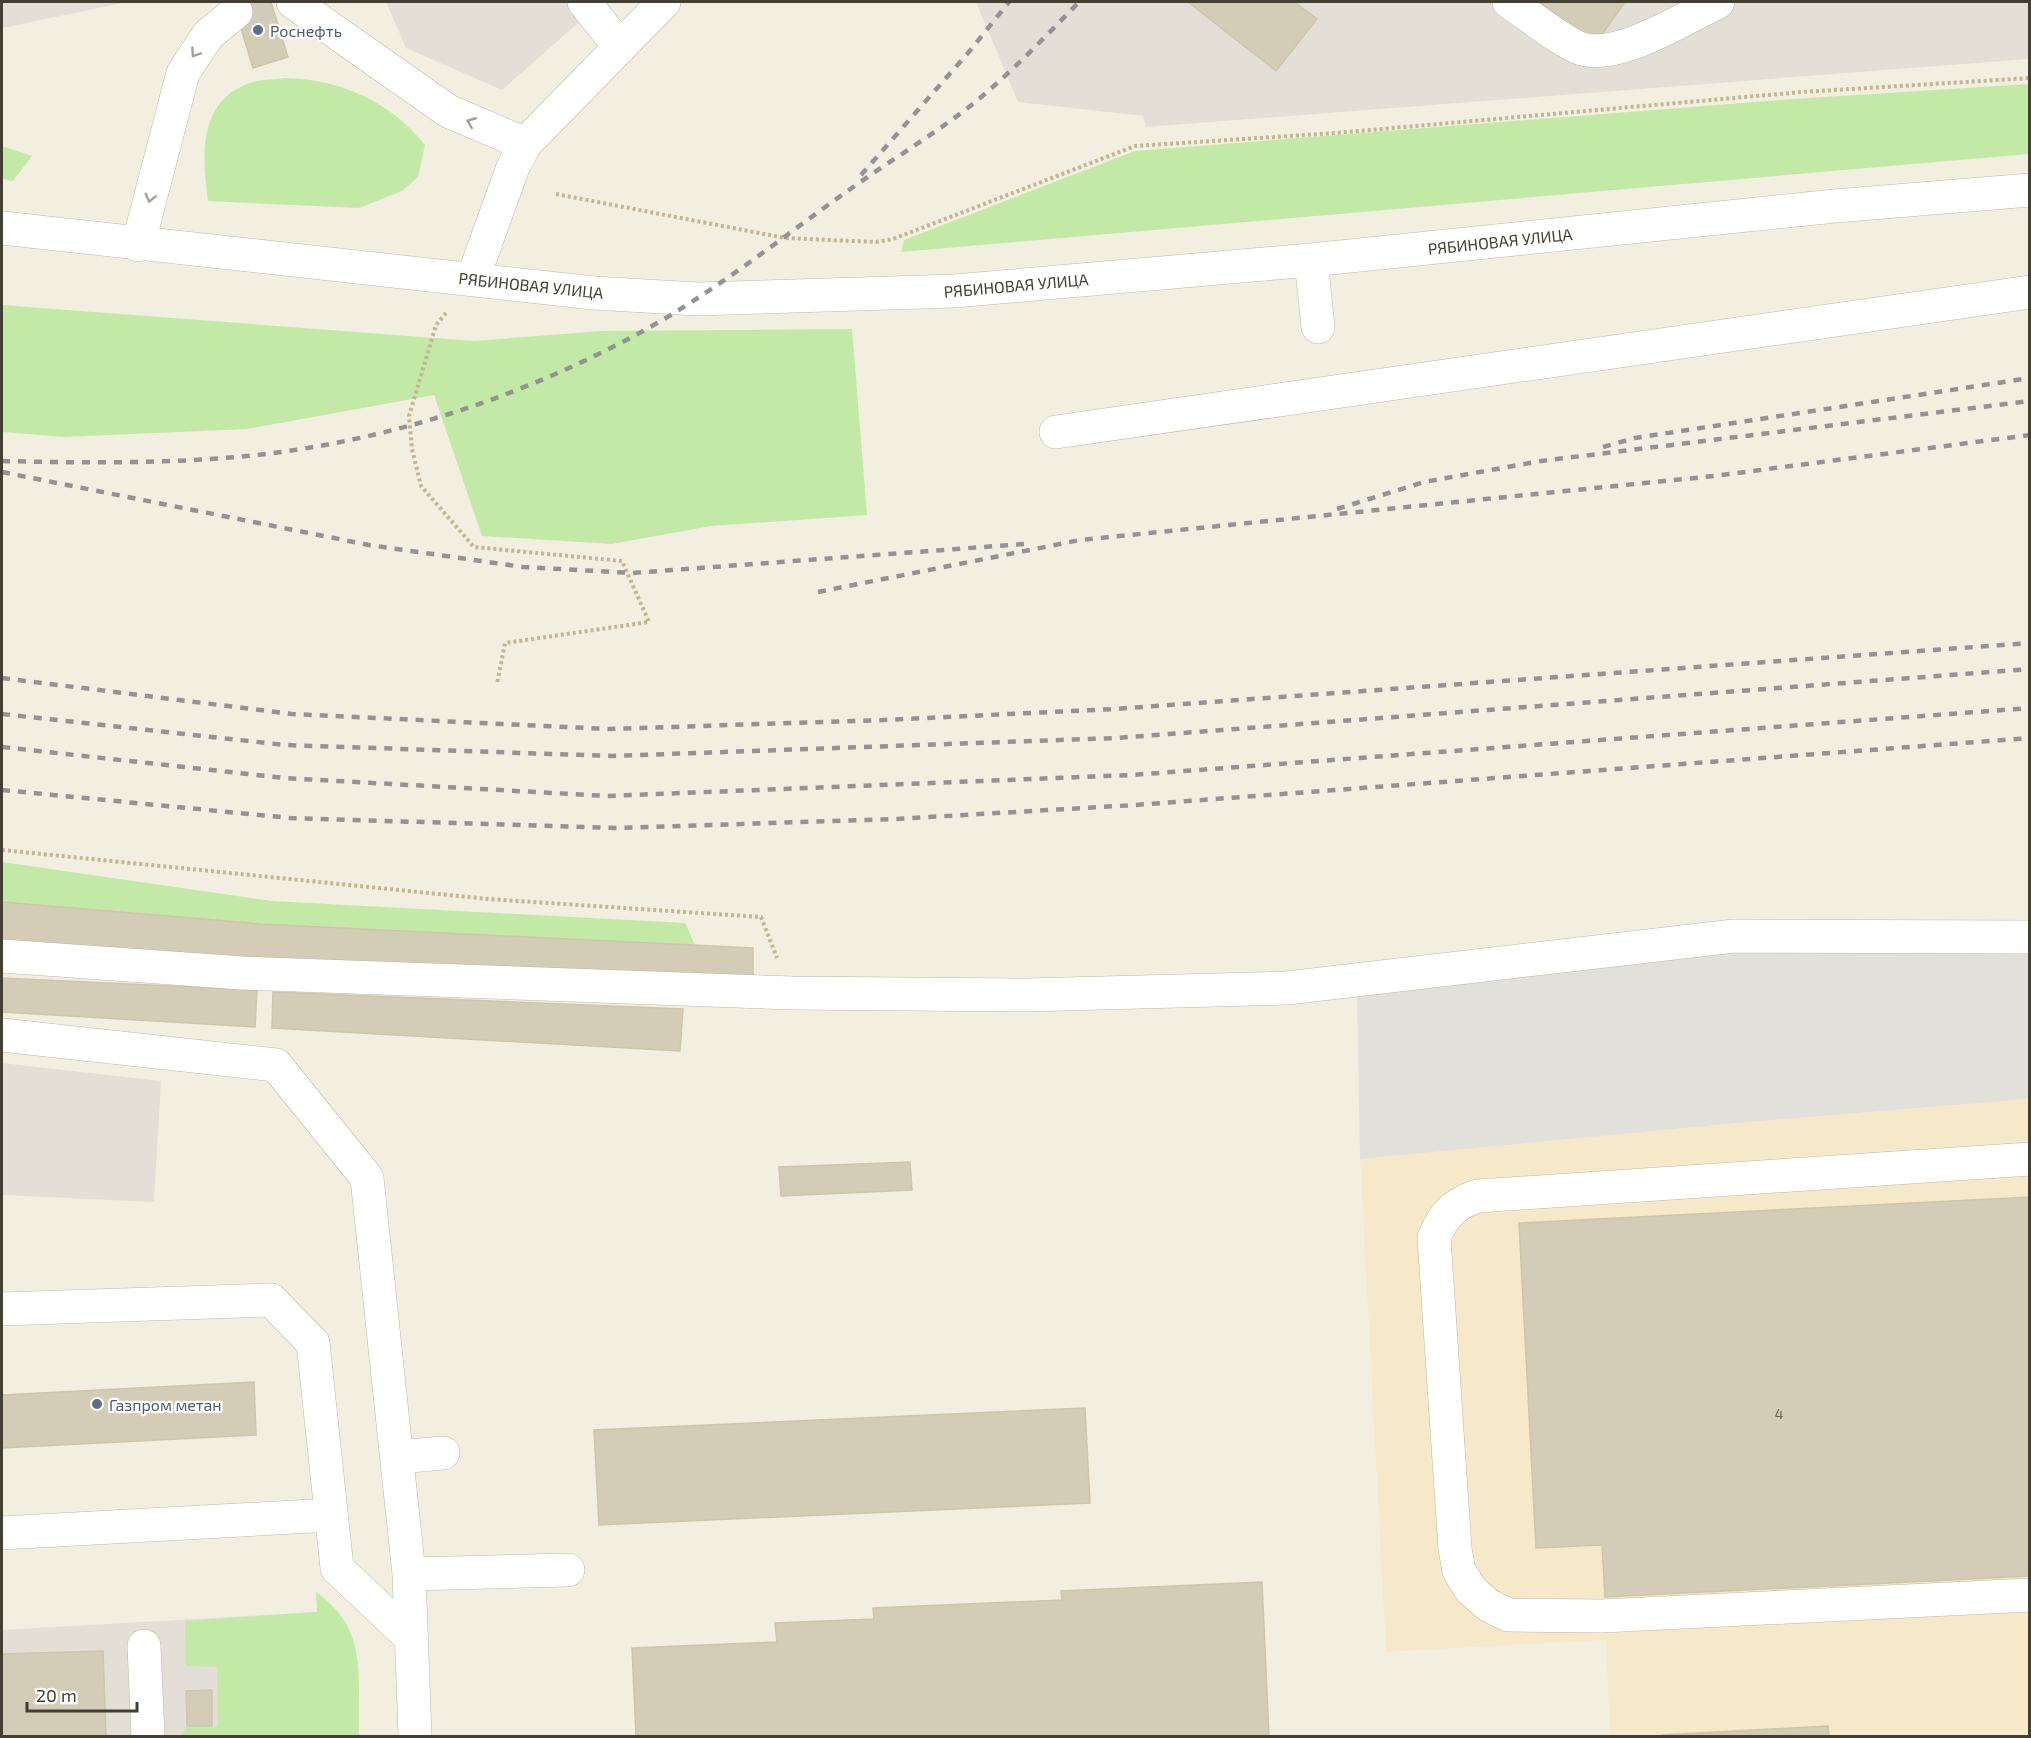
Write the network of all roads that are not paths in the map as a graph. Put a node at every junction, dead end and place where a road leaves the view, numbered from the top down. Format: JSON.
{"nodes":[{"id":1,"x":293,"y":2,"type":"edge"},
{"id":2,"x":584,"y":2,"type":"edge"},
{"id":3,"x":664,"y":2,"type":"edge"},
{"id":4,"x":1509,"y":2,"type":"edge"},
{"id":5,"x":1718,"y":2,"type":"edge"},
{"id":6,"x":236,"y":12,"type":"tunnel mouth"},
{"id":7,"x":619,"y":45,"type":"junction"},
{"id":8,"x":525,"y":144,"type":"junction"},
{"id":9,"x":2030,"y":190,"type":"edge"},
{"id":10,"x":2,"y":228,"type":"edge"},
{"id":11,"x":138,"y":245,"type":"junction"},
{"id":12,"x":1311,"y":261,"type":"junction"},
{"id":13,"x":473,"y":278,"type":"junction"},
{"id":14,"x":2030,"y":292,"type":"edge"},
{"id":15,"x":1318,"y":327,"type":"dead end"},
{"id":16,"x":1056,"y":432,"type":"dead end"},
{"id":17,"x":2030,"y":937,"type":"edge"},
{"id":18,"x":2,"y":956,"type":"edge"},
{"id":19,"x":2,"y":1035,"type":"edge"},
{"id":20,"x":2030,"y":1160,"type":"edge"},
{"id":21,"x":2,"y":1309,"type":"edge"},
{"id":22,"x":443,"y":1453,"type":"dead end"},
{"id":23,"x":398,"y":1457,"type":"junction"},
{"id":24,"x":331,"y":1515,"type":"junction"},
{"id":25,"x":2,"y":1533,"type":"edge"},
{"id":26,"x":568,"y":1570,"type":"dead end"},
{"id":27,"x":409,"y":1574,"type":"junction"},
{"id":28,"x":2030,"y":1595,"type":"edge"},
{"id":29,"x":412,"y":1639,"type":"junction"},
{"id":30,"x":144,"y":1646,"type":"dead end"},
{"id":31,"x":148,"y":1737,"type":"edge"},
{"id":32,"x":415,"y":1737,"type":"edge"}],
"edges":[{"from":8,"to":1,"type":"street","one_way":true},
{"from":2,"to":7,"type":"street"},
{"from":3,"to":7,"type":"street"},
{"from":4,"to":5,"type":"street"},
{"from":6,"to":11,"type":"street","one_way":true},
{"from":7,"to":8,"type":"street"},
{"from":8,"to":13,"type":"street"},
{"from":9,"to":12,"type":"street","name":"РЯБИНОВАЯ УЛИЦА"},
{"from":10,"to":11,"type":"street","name":"РЯБИНОВАЯ УЛИЦА"},
{"from":11,"to":13,"type":"street","name":"РЯБИНОВАЯ УЛИЦА"},
{"from":12,"to":13,"type":"street","name":"РЯБИНОВАЯ УЛИЦА"},
{"from":12,"to":15,"type":"street"},
{"from":14,"to":16,"type":"street"},
{"from":17,"to":18,"type":"street"},
{"from":19,"to":23,"type":"street"},
{"from":20,"to":28,"type":"street"},
{"from":21,"to":24,"type":"street"},
{"from":22,"to":23,"type":"street"},
{"from":23,"to":27,"type":"street"},
{"from":24,"to":25,"type":"street"},
{"from":24,"to":29,"type":"street"},
{"from":26,"to":27,"type":"street"},
{"from":27,"to":29,"type":"street"},
{"from":29,"to":32,"type":"street"},
{"from":30,"to":31,"type":"street"}]}
